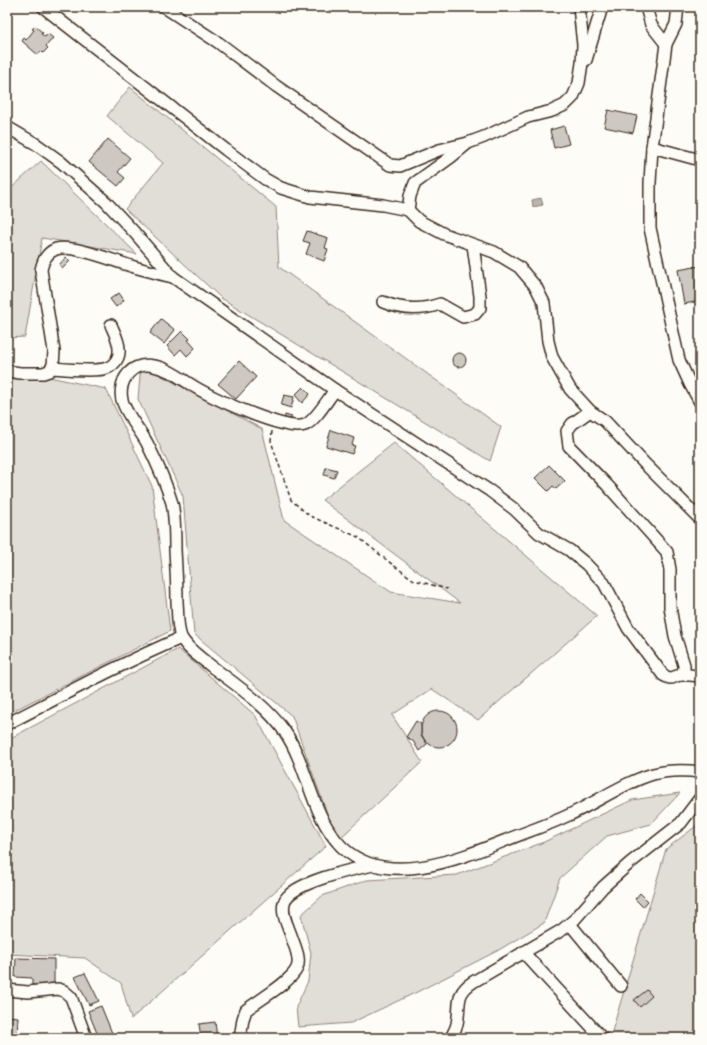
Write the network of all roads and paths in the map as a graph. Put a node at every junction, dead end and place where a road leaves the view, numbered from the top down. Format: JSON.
{"nodes":[{"id":1,"x":43,"y":7,"type":"edge"},
{"id":2,"x":164,"y":7,"type":"edge"},
{"id":3,"x":579,"y":7,"type":"edge"},
{"id":4,"x":602,"y":7,"type":"edge"},
{"id":5,"x":646,"y":7,"type":"edge"},
{"id":6,"x":678,"y":7,"type":"edge"},
{"id":7,"x":666,"y":44,"type":"junction"},
{"id":8,"x":579,"y":83,"type":"junction"},
{"id":9,"x":7,"y":127,"type":"edge"},
{"id":10,"x":468,"y":143,"type":"junction"},
{"id":11,"x":652,"y":147,"type":"junction"},
{"id":12,"x":700,"y":160,"type":"edge"},
{"id":13,"x":408,"y":210,"type":"junction"},
{"id":14,"x":473,"y":244,"type":"junction"},
{"id":15,"x":173,"y":277,"type":"junction"},
{"id":16,"x":383,"y":302,"type":"dead end"},
{"id":17,"x":111,"y":325,"type":"dead end"},
{"id":18,"x":51,"y":368,"type":"junction"},
{"id":19,"x":7,"y":371,"type":"edge"},
{"id":20,"x":335,"y":390,"type":"junction"},
{"id":21,"x":700,"y":402,"type":"edge"},
{"id":22,"x":590,"y":411,"type":"junction"},
{"id":23,"x":272,"y":421,"type":"junction"},
{"id":24,"x":700,"y":519,"type":"edge"},
{"id":25,"x":447,"y":589,"type":"dead end"},
{"id":26,"x":181,"y":638,"type":"junction"},
{"id":27,"x":681,"y":675,"type":"junction"},
{"id":28,"x":700,"y":676,"type":"edge"},
{"id":29,"x":7,"y":724,"type":"edge"},
{"id":30,"x":700,"y":772,"type":"edge"},
{"id":31,"x":700,"y":798,"type":"edge"},
{"id":32,"x":373,"y":864,"type":"junction"},
{"id":33,"x":570,"y":924,"type":"junction"},
{"id":34,"x":523,"y":952,"type":"junction"},
{"id":35,"x":622,"y":986,"type":"dead end"},
{"id":36,"x":7,"y":990,"type":"edge"},
{"id":37,"x":86,"y":1038,"type":"edge"},
{"id":38,"x":240,"y":1038,"type":"edge"},
{"id":39,"x":451,"y":1038,"type":"edge"},
{"id":40,"x":602,"y":1038,"type":"edge"}],
"edges":[{"from":1,"to":13,"type":"street"},
{"from":2,"to":10,"type":"street"},
{"from":3,"to":8,"type":"street"},
{"from":4,"to":8,"type":"street"},
{"from":5,"to":7,"type":"street"},
{"from":6,"to":7,"type":"street"},
{"from":7,"to":11,"type":"street"},
{"from":8,"to":10,"type":"street"},
{"from":9,"to":15,"type":"street"},
{"from":10,"to":13,"type":"street"},
{"from":11,"to":12,"type":"street"},
{"from":11,"to":21,"type":"street"},
{"from":13,"to":14,"type":"street"},
{"from":14,"to":16,"type":"street"},
{"from":14,"to":22,"type":"street"},
{"from":15,"to":18,"type":"street"},
{"from":15,"to":20,"type":"street"},
{"from":17,"to":18,"type":"street"},
{"from":18,"to":19,"type":"street"},
{"from":20,"to":23,"type":"street"},
{"from":20,"to":27,"type":"street"},
{"from":22,"to":24,"type":"street"},
{"from":22,"to":27,"type":"street"},
{"from":23,"to":25,"type":"path"},
{"from":23,"to":26,"type":"street"},
{"from":26,"to":29,"type":"street"},
{"from":26,"to":32,"type":"street"},
{"from":27,"to":28,"type":"street"},
{"from":30,"to":32,"type":"street"},
{"from":31,"to":33,"type":"street"},
{"from":32,"to":38,"type":"street"},
{"from":33,"to":34,"type":"street"},
{"from":33,"to":35,"type":"street"},
{"from":34,"to":39,"type":"street"},
{"from":34,"to":40,"type":"street"},
{"from":36,"to":37,"type":"street"}]}
